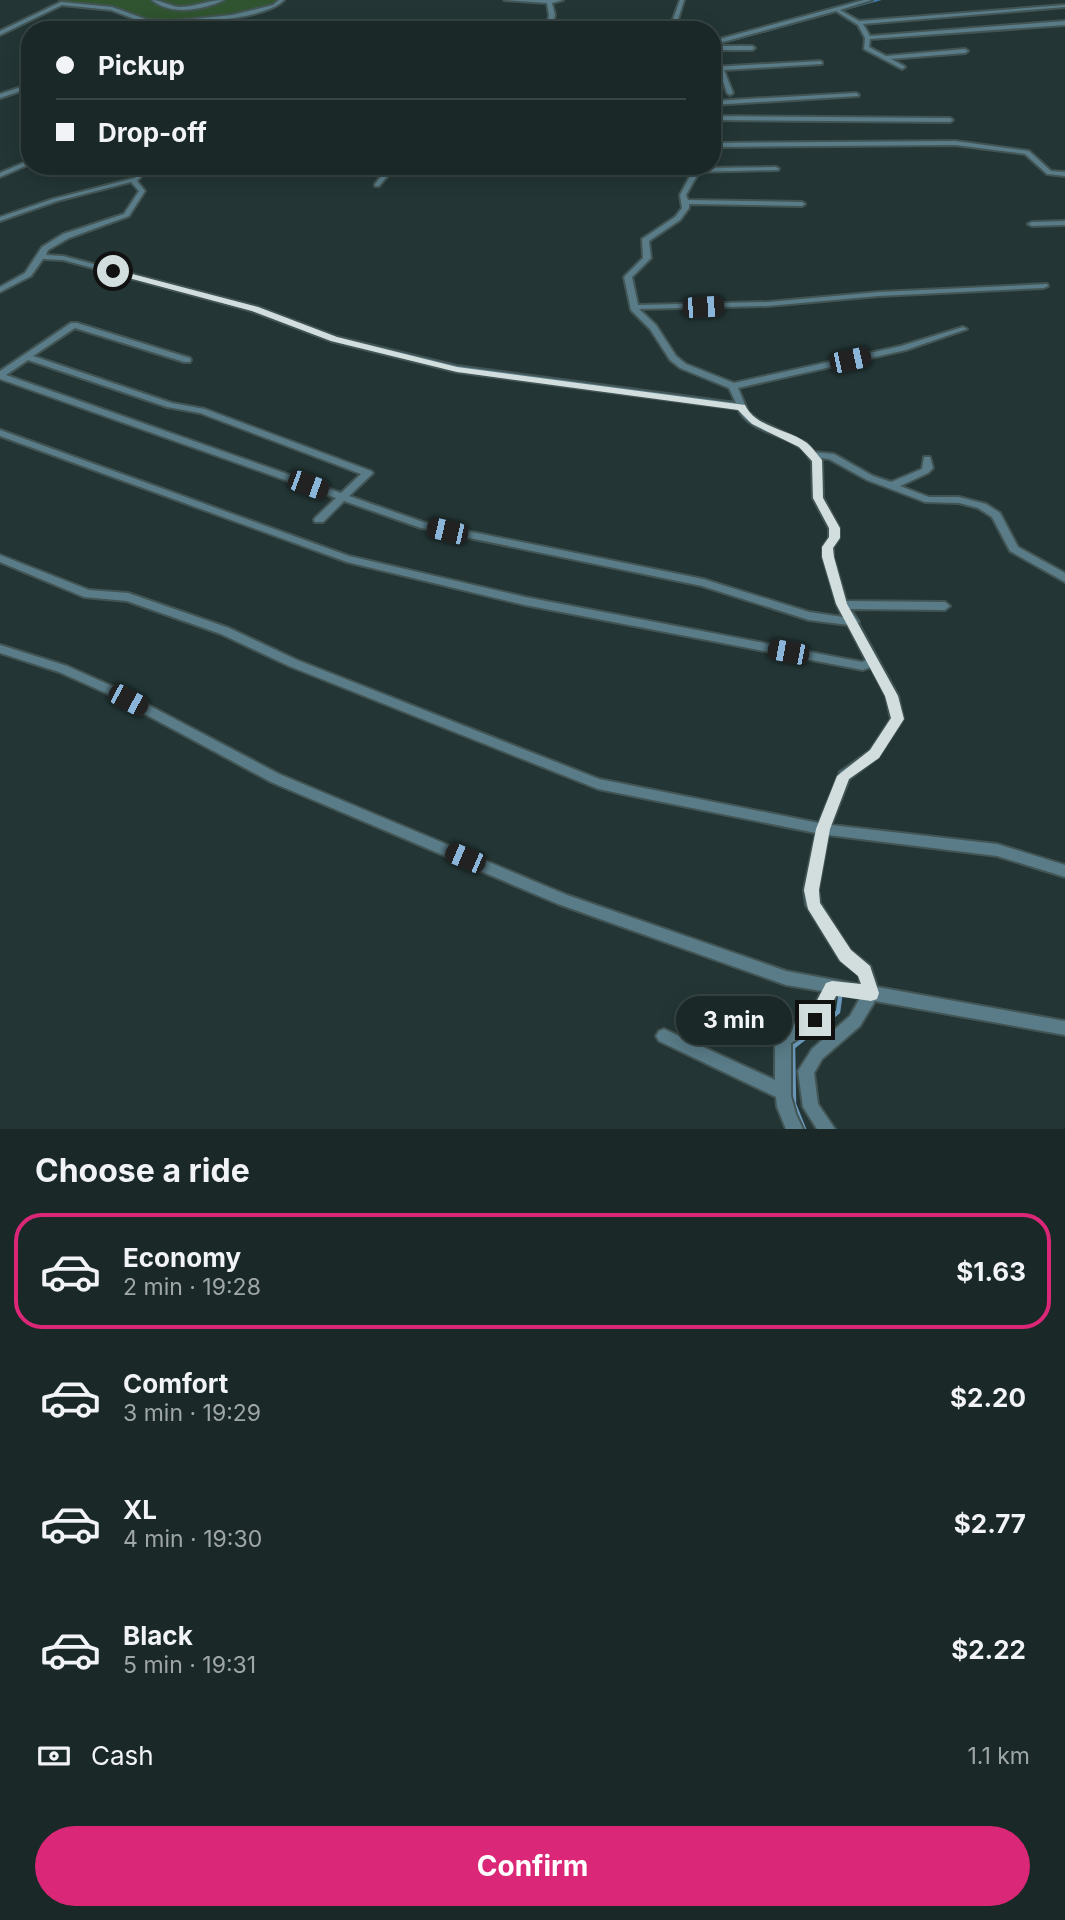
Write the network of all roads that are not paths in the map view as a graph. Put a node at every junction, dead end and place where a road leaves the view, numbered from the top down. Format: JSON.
{"nodes":[{"id":1,"x":154,"y":0,"type":"edge"},
{"id":2,"x":222,"y":0,"type":"edge"},
{"id":3,"x":282,"y":0,"type":"edge"},
{"id":4,"x":506,"y":0,"type":"edge"},
{"id":5,"x":561,"y":0,"type":"edge"},
{"id":6,"x":682,"y":0,"type":"edge"},
{"id":7,"x":870,"y":0,"type":"edge"},
{"id":8,"x":549,"y":2,"type":"junction"},
{"id":9,"x":1065,"y":6,"type":"edge"},
{"id":10,"x":838,"y":10,"type":"junction"},
{"id":11,"x":215,"y":20,"type":"joint"},
{"id":12,"x":24,"y":21,"type":"edge"},
{"id":13,"x":144,"y":21,"type":"edge"},
{"id":14,"x":201,"y":21,"type":"edge"},
{"id":15,"x":552,"y":21,"type":"edge"},
{"id":16,"x":675,"y":21,"type":"edge"},
{"id":17,"x":21,"y":23,"type":"edge"},
{"id":18,"x":858,"y":23,"type":"junction"},
{"id":19,"x":1065,"y":23,"type":"edge"},
{"id":20,"x":0,"y":33,"type":"edge"},
{"id":21,"x":868,"y":38,"type":"junction"},
{"id":22,"x":721,"y":41,"type":"edge"},
{"id":23,"x":721,"y":48,"type":"edge"},
{"id":24,"x":752,"y":48,"type":"dead end"},
{"id":25,"x":965,"y":51,"type":"dead end"},
{"id":26,"x":881,"y":58,"type":"junction"},
{"id":27,"x":820,"y":63,"type":"dead end"},
{"id":28,"x":902,"y":67,"type":"dead end"},
{"id":29,"x":721,"y":69,"type":"edge"},
{"id":30,"x":721,"y":71,"type":"edge"},
{"id":31,"x":21,"y":87,"type":"edge"},
{"id":32,"x":730,"y":93,"type":"dead end"},
{"id":33,"x":856,"y":95,"type":"dead end"},
{"id":34,"x":0,"y":96,"type":"edge"},
{"id":35,"x":721,"y":102,"type":"edge"},
{"id":36,"x":721,"y":118,"type":"edge"},
{"id":37,"x":950,"y":120,"type":"dead end"},
{"id":38,"x":721,"y":145,"type":"edge"},
{"id":39,"x":21,"y":166,"type":"edge"},
{"id":40,"x":721,"y":168,"type":"edge"},
{"id":41,"x":776,"y":169,"type":"dead end"},
{"id":42,"x":1065,"y":173,"type":"edge"},
{"id":43,"x":0,"y":175,"type":"edge"},
{"id":44,"x":140,"y":175,"type":"edge"},
{"id":45,"x":385,"y":175,"type":"edge"},
{"id":46,"x":694,"y":175,"type":"edge"},
{"id":47,"x":133,"y":180,"type":"junction"},
{"id":48,"x":377,"y":185,"type":"dead end"},
{"id":49,"x":685,"y":202,"type":"junction"},
{"id":50,"x":802,"y":204,"type":"dead end"},
{"id":51,"x":0,"y":219,"type":"edge"},
{"id":52,"x":1065,"y":223,"type":"edge"},
{"id":53,"x":1032,"y":224,"type":"dead end"},
{"id":54,"x":43,"y":257,"type":"junction"},
{"id":55,"x":1044,"y":286,"type":"dead end"},
{"id":56,"x":0,"y":290,"type":"edge"},
{"id":57,"x":634,"y":307,"type":"junction"},
{"id":58,"x":962,"y":329,"type":"dead end"},
{"id":59,"x":27,"y":357,"type":"junction"},
{"id":60,"x":187,"y":360,"type":"dead end"},
{"id":61,"x":0,"y":376,"type":"edge"},
{"id":62,"x":733,"y":386,"type":"junction"},
{"id":63,"x":742,"y":407,"type":"junction"},
{"id":64,"x":0,"y":433,"type":"edge"},
{"id":65,"x":811,"y":454,"type":"junction"},
{"id":66,"x":927,"y":459,"type":"dead end"},
{"id":67,"x":891,"y":486,"type":"junction"},
{"id":68,"x":341,"y":497,"type":"junction"},
{"id":69,"x":319,"y":520,"type":"dead end"},
{"id":70,"x":0,"y":558,"type":"edge"},
{"id":71,"x":1065,"y":578,"type":"edge"},
{"id":72,"x":842,"y":604,"type":"junction"},
{"id":73,"x":945,"y":607,"type":"dead end"},
{"id":74,"x":853,"y":622,"type":"junction"},
{"id":75,"x":0,"y":649,"type":"edge"},
{"id":76,"x":872,"y":662,"type":"junction"},
{"id":77,"x":823,"y":829,"type":"junction"},
{"id":78,"x":1065,"y":871,"type":"edge"},
{"id":79,"x":832,"y":988,"type":"junction"},
{"id":80,"x":871,"y":993,"type":"junction"},
{"id":81,"x":1065,"y":1028,"type":"edge"},
{"id":82,"x":664,"y":1037,"type":"dead end"},
{"id":83,"x":781,"y":1091,"type":"junction"},
{"id":84,"x":795,"y":1129,"type":"edge"},
{"id":85,"x":827,"y":1129,"type":"edge"}],
"edges":[{"from":1,"to":2,"type":"street"},
{"from":3,"to":11,"type":"street"},
{"from":4,"to":8,"type":"street"},
{"from":5,"to":8,"type":"street"},
{"from":6,"to":16,"type":"street"},
{"from":7,"to":10,"type":"street"},
{"from":8,"to":15,"type":"street"},
{"from":9,"to":18,"type":"street"},
{"from":10,"to":18,"type":"street"},
{"from":10,"to":22,"type":"street"},
{"from":11,"to":14,"type":"street"},
{"from":12,"to":13,"type":"street"},
{"from":17,"to":20,"type":"street"},
{"from":18,"to":21,"type":"street"},
{"from":19,"to":21,"type":"street"},
{"from":21,"to":26,"type":"street"},
{"from":23,"to":24,"type":"street"},
{"from":25,"to":26,"type":"street"},
{"from":26,"to":28,"type":"street"},
{"from":27,"to":29,"type":"street"},
{"from":30,"to":32,"type":"street"},
{"from":31,"to":34,"type":"street"},
{"from":33,"to":35,"type":"street"},
{"from":36,"to":37,"type":"street"},
{"from":38,"to":42,"type":"street"},
{"from":39,"to":43,"type":"street"},
{"from":40,"to":41,"type":"street"},
{"from":44,"to":47,"type":"street"},
{"from":45,"to":48,"type":"street"},
{"from":46,"to":49,"type":"street"},
{"from":47,"to":51,"type":"street"},
{"from":47,"to":54,"type":"street"},
{"from":49,"to":50,"type":"street"},
{"from":49,"to":57,"type":"street"},
{"from":52,"to":53,"type":"street"},
{"from":54,"to":56,"type":"street"},
{"from":54,"to":63,"type":"street"},
{"from":55,"to":57,"type":"street"},
{"from":57,"to":62,"type":"street"},
{"from":58,"to":62,"type":"street"},
{"from":59,"to":60,"type":"street"},
{"from":59,"to":61,"type":"street"},
{"from":59,"to":68,"type":"street"},
{"from":61,"to":68,"type":"street"},
{"from":62,"to":63,"type":"street"},
{"from":63,"to":65,"type":"street"},
{"from":64,"to":76,"type":"street"},
{"from":65,"to":67,"type":"street"},
{"from":65,"to":72,"type":"street"},
{"from":66,"to":67,"type":"street"},
{"from":67,"to":71,"type":"street"},
{"from":68,"to":69,"type":"street"},
{"from":68,"to":74,"type":"street"},
{"from":70,"to":77,"type":"street"},
{"from":72,"to":73,"type":"street"},
{"from":72,"to":74,"type":"street"},
{"from":74,"to":76,"type":"street"},
{"from":75,"to":79,"type":"street"},
{"from":76,"to":77,"type":"street"},
{"from":77,"to":78,"type":"street"},
{"from":77,"to":80,"type":"street"},
{"from":79,"to":80,"type":"street"},
{"from":79,"to":83,"type":"street"},
{"from":80,"to":81,"type":"street"},
{"from":80,"to":85,"type":"street"},
{"from":82,"to":83,"type":"street"},
{"from":83,"to":84,"type":"street"}]}
